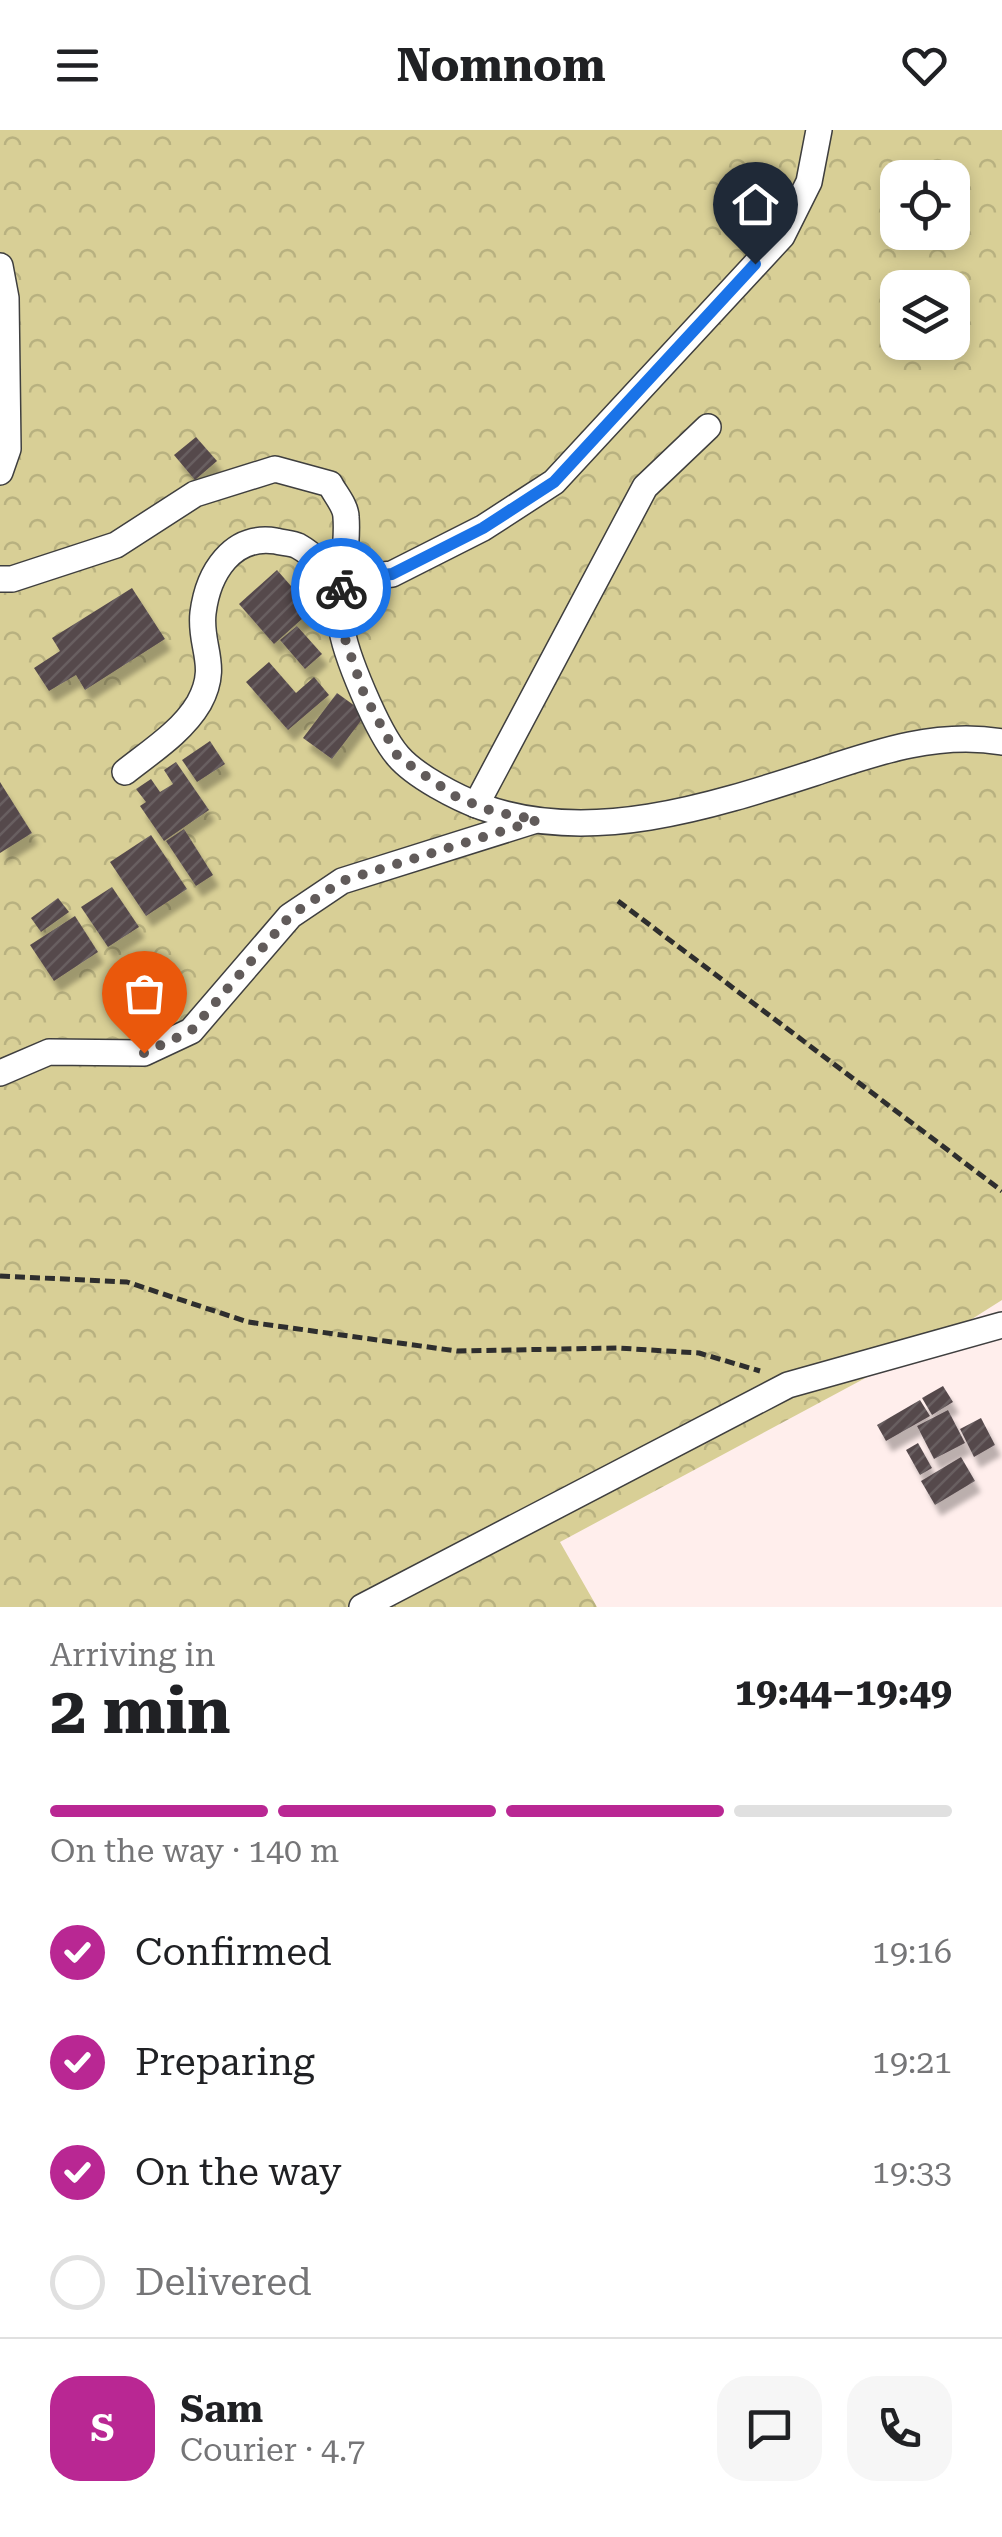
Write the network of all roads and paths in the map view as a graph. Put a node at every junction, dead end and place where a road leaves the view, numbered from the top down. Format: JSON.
{"nodes":[{"id":1,"x":819,"y":130,"type":"edge"},
{"id":2,"x":0,"y":266,"type":"edge"},
{"id":3,"x":708,"y":428,"type":"dead end"},
{"id":4,"x":0,"y":472,"type":"edge"},
{"id":5,"x":0,"y":580,"type":"edge"},
{"id":6,"x":341,"y":580,"type":"junction"},
{"id":7,"x":1002,"y":742,"type":"edge"},
{"id":8,"x":125,"y":772,"type":"dead end"},
{"id":9,"x":476,"y":805,"type":"junction"},
{"id":10,"x":538,"y":820,"type":"junction"},
{"id":11,"x":618,"y":901,"type":"dead end"},
{"id":12,"x":0,"y":1073,"type":"edge"},
{"id":13,"x":1002,"y":1192,"type":"edge"},
{"id":14,"x":0,"y":1276,"type":"edge"},
{"id":15,"x":1002,"y":1325,"type":"edge"},
{"id":16,"x":788,"y":1384,"type":"junction"},
{"id":17,"x":362,"y":1607,"type":"edge"}],
"edges":[{"from":1,"to":6,"type":"lane"},
{"from":2,"to":4,"type":"lane"},
{"from":3,"to":9,"type":"lane"},
{"from":5,"to":6,"type":"lane"},
{"from":6,"to":8,"type":"lane"},
{"from":6,"to":9,"type":"lane"},
{"from":7,"to":10,"type":"lane"},
{"from":9,"to":10,"type":"lane"},
{"from":10,"to":12,"type":"lane"},
{"from":11,"to":13,"type":"path"},
{"from":14,"to":16,"type":"path"},
{"from":15,"to":16,"type":"lane"},
{"from":16,"to":17,"type":"lane"}]}
